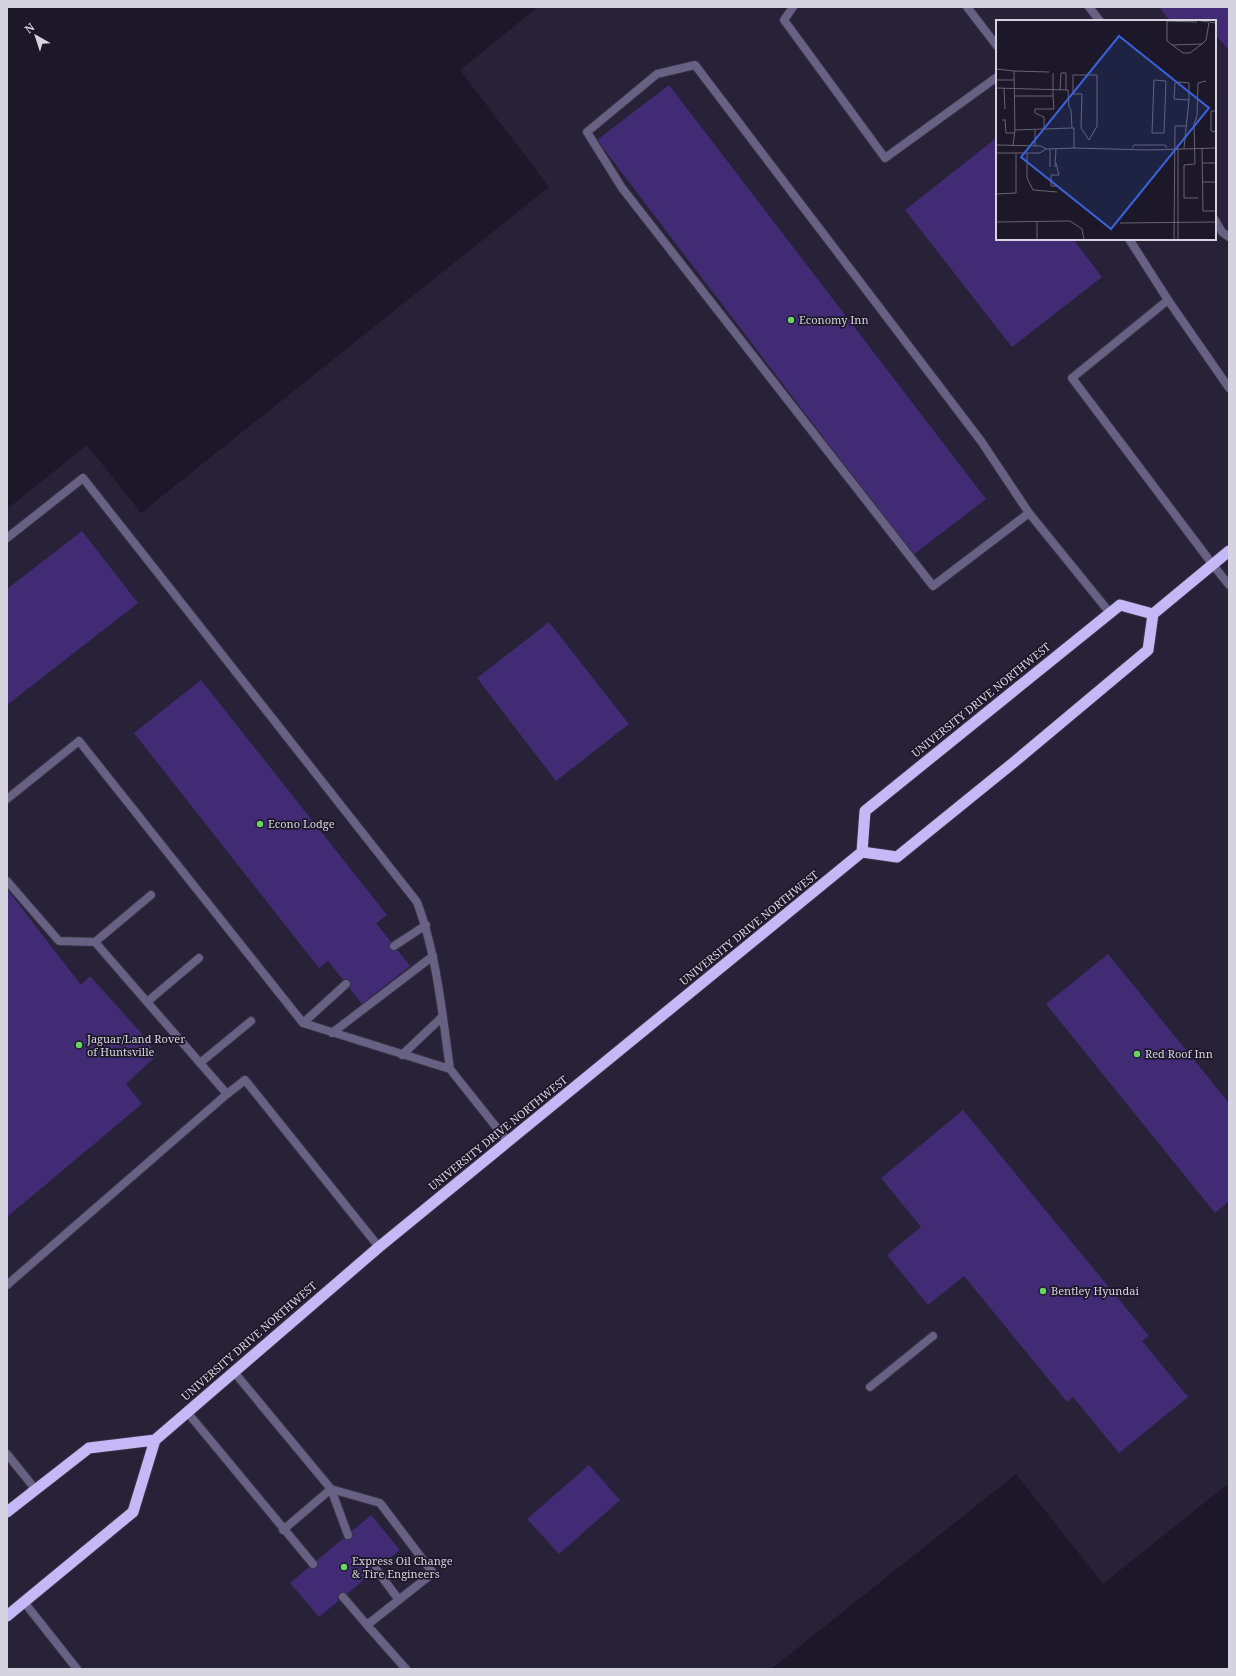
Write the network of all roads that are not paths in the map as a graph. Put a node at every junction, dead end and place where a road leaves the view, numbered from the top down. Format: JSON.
{"nodes":[{"id":1,"x":793,"y":7,"type":"edge"},
{"id":2,"x":967,"y":7,"type":"edge"},
{"id":3,"x":1089,"y":7,"type":"edge"},
{"id":4,"x":1099,"y":20,"type":"edge"},
{"id":5,"x":996,"y":45,"type":"edge"},
{"id":6,"x":996,"y":78,"type":"edge"},
{"id":7,"x":1216,"y":222,"type":"edge"},
{"id":8,"x":1229,"y":237,"type":"edge"},
{"id":9,"x":1130,"y":240,"type":"edge"},
{"id":10,"x":1168,"y":300,"type":"junction"},
{"id":11,"x":1229,"y":388,"type":"edge"},
{"id":12,"x":1028,"y":513,"type":"junction"},
{"id":13,"x":7,"y":538,"type":"edge"},
{"id":14,"x":1229,"y":551,"type":"edge"},
{"id":15,"x":1213,"y":565,"type":"junction"},
{"id":16,"x":1229,"y":585,"type":"edge"},
{"id":17,"x":1110,"y":614,"type":"junction"},
{"id":18,"x":1153,"y":614,"type":"junction"},
{"id":19,"x":7,"y":799,"type":"edge"},
{"id":20,"x":862,"y":852,"type":"junction"},
{"id":21,"x":7,"y":881,"type":"edge"},
{"id":22,"x":151,"y":895,"type":"dead end"},
{"id":23,"x":426,"y":926,"type":"junction"},
{"id":24,"x":95,"y":942,"type":"junction"},
{"id":25,"x":394,"y":946,"type":"dead end"},
{"id":26,"x":433,"y":956,"type":"junction"},
{"id":27,"x":199,"y":958,"type":"dead end"},
{"id":28,"x":346,"y":984,"type":"dead end"},
{"id":29,"x":147,"y":1002,"type":"junction"},
{"id":30,"x":442,"y":1017,"type":"junction"},
{"id":31,"x":251,"y":1021,"type":"dead end"},
{"id":32,"x":304,"y":1024,"type":"junction"},
{"id":33,"x":332,"y":1033,"type":"junction"},
{"id":34,"x":402,"y":1055,"type":"junction"},
{"id":35,"x":200,"y":1063,"type":"junction"},
{"id":36,"x":450,"y":1069,"type":"junction"},
{"id":37,"x":227,"y":1094,"type":"junction"},
{"id":38,"x":508,"y":1142,"type":"junction"},
{"id":39,"x":379,"y":1246,"type":"junction"},
{"id":40,"x":7,"y":1285,"type":"edge"},
{"id":41,"x":933,"y":1336,"type":"dead end"},
{"id":42,"x":234,"y":1372,"type":"junction"},
{"id":43,"x":870,"y":1387,"type":"dead end"},
{"id":44,"x":187,"y":1412,"type":"junction"},
{"id":45,"x":155,"y":1440,"type":"junction"},
{"id":46,"x":7,"y":1454,"type":"edge"},
{"id":47,"x":330,"y":1489,"type":"junction"},
{"id":48,"x":36,"y":1490,"type":"junction"},
{"id":49,"x":7,"y":1512,"type":"edge"},
{"id":50,"x":283,"y":1530,"type":"junction"},
{"id":51,"x":348,"y":1535,"type":"dead end"},
{"id":52,"x":313,"y":1564,"type":"dead end"},
{"id":53,"x":376,"y":1570,"type":"dead end"},
{"id":54,"x":343,"y":1597,"type":"dead end"},
{"id":55,"x":399,"y":1600,"type":"junction"},
{"id":56,"x":24,"y":1602,"type":"junction"},
{"id":57,"x":7,"y":1616,"type":"edge"},
{"id":58,"x":367,"y":1625,"type":"junction"},
{"id":59,"x":78,"y":1669,"type":"edge"},
{"id":60,"x":406,"y":1669,"type":"edge"}],
"edges":[{"from":1,"to":6,"type":"street"},
{"from":2,"to":5,"type":"street"},
{"from":3,"to":4,"type":"street"},
{"from":7,"to":8,"type":"street"},
{"from":9,"to":10,"type":"street"},
{"from":10,"to":11,"type":"street"},
{"from":10,"to":15,"type":"street"},
{"from":12,"to":12,"type":"street"},
{"from":12,"to":17,"type":"street"},
{"from":13,"to":23,"type":"street"},
{"from":14,"to":15,"type":"highway"},
{"from":15,"to":16,"type":"street"},
{"from":15,"to":18,"type":"highway"},
{"from":17,"to":18,"type":"highway","name":"UNIVERSITY DRIVE NORTHWEST"},
{"from":17,"to":20,"type":"highway","name":"UNIVERSITY DRIVE NORTHWEST"},
{"from":18,"to":20,"type":"highway"},
{"from":19,"to":32,"type":"street"},
{"from":20,"to":38,"type":"highway","name":"UNIVERSITY DRIVE NORTHWEST"},
{"from":21,"to":24,"type":"street"},
{"from":22,"to":24,"type":"street"},
{"from":23,"to":25,"type":"street"},
{"from":23,"to":26,"type":"street"},
{"from":24,"to":29,"type":"street"},
{"from":26,"to":30,"type":"street"},
{"from":26,"to":33,"type":"street"},
{"from":27,"to":29,"type":"street"},
{"from":28,"to":32,"type":"street"},
{"from":29,"to":35,"type":"street"},
{"from":30,"to":34,"type":"street"},
{"from":30,"to":36,"type":"street"},
{"from":31,"to":35,"type":"street"},
{"from":32,"to":33,"type":"street"},
{"from":33,"to":34,"type":"street"},
{"from":34,"to":36,"type":"street"},
{"from":35,"to":37,"type":"street"},
{"from":36,"to":38,"type":"street"},
{"from":37,"to":39,"type":"street"},
{"from":37,"to":40,"type":"street"},
{"from":38,"to":39,"type":"highway","name":"UNIVERSITY DRIVE NORTHWEST"},
{"from":39,"to":42,"type":"highway","name":"UNIVERSITY DRIVE NORTHWEST"},
{"from":41,"to":43,"type":"street"},
{"from":42,"to":44,"type":"highway","name":"UNIVERSITY DRIVE NORTHWEST"},
{"from":42,"to":47,"type":"street"},
{"from":44,"to":45,"type":"highway","name":"UNIVERSITY DRIVE NORTHWEST"},
{"from":44,"to":50,"type":"street"},
{"from":45,"to":48,"type":"highway"},
{"from":45,"to":56,"type":"highway"},
{"from":46,"to":48,"type":"street"},
{"from":47,"to":50,"type":"street"},
{"from":47,"to":51,"type":"street"},
{"from":47,"to":55,"type":"street"},
{"from":48,"to":49,"type":"highway"},
{"from":50,"to":52,"type":"street"},
{"from":53,"to":55,"type":"street"},
{"from":54,"to":58,"type":"street"},
{"from":55,"to":58,"type":"street"},
{"from":56,"to":57,"type":"highway"},
{"from":56,"to":59,"type":"street"},
{"from":58,"to":60,"type":"street"}]}
